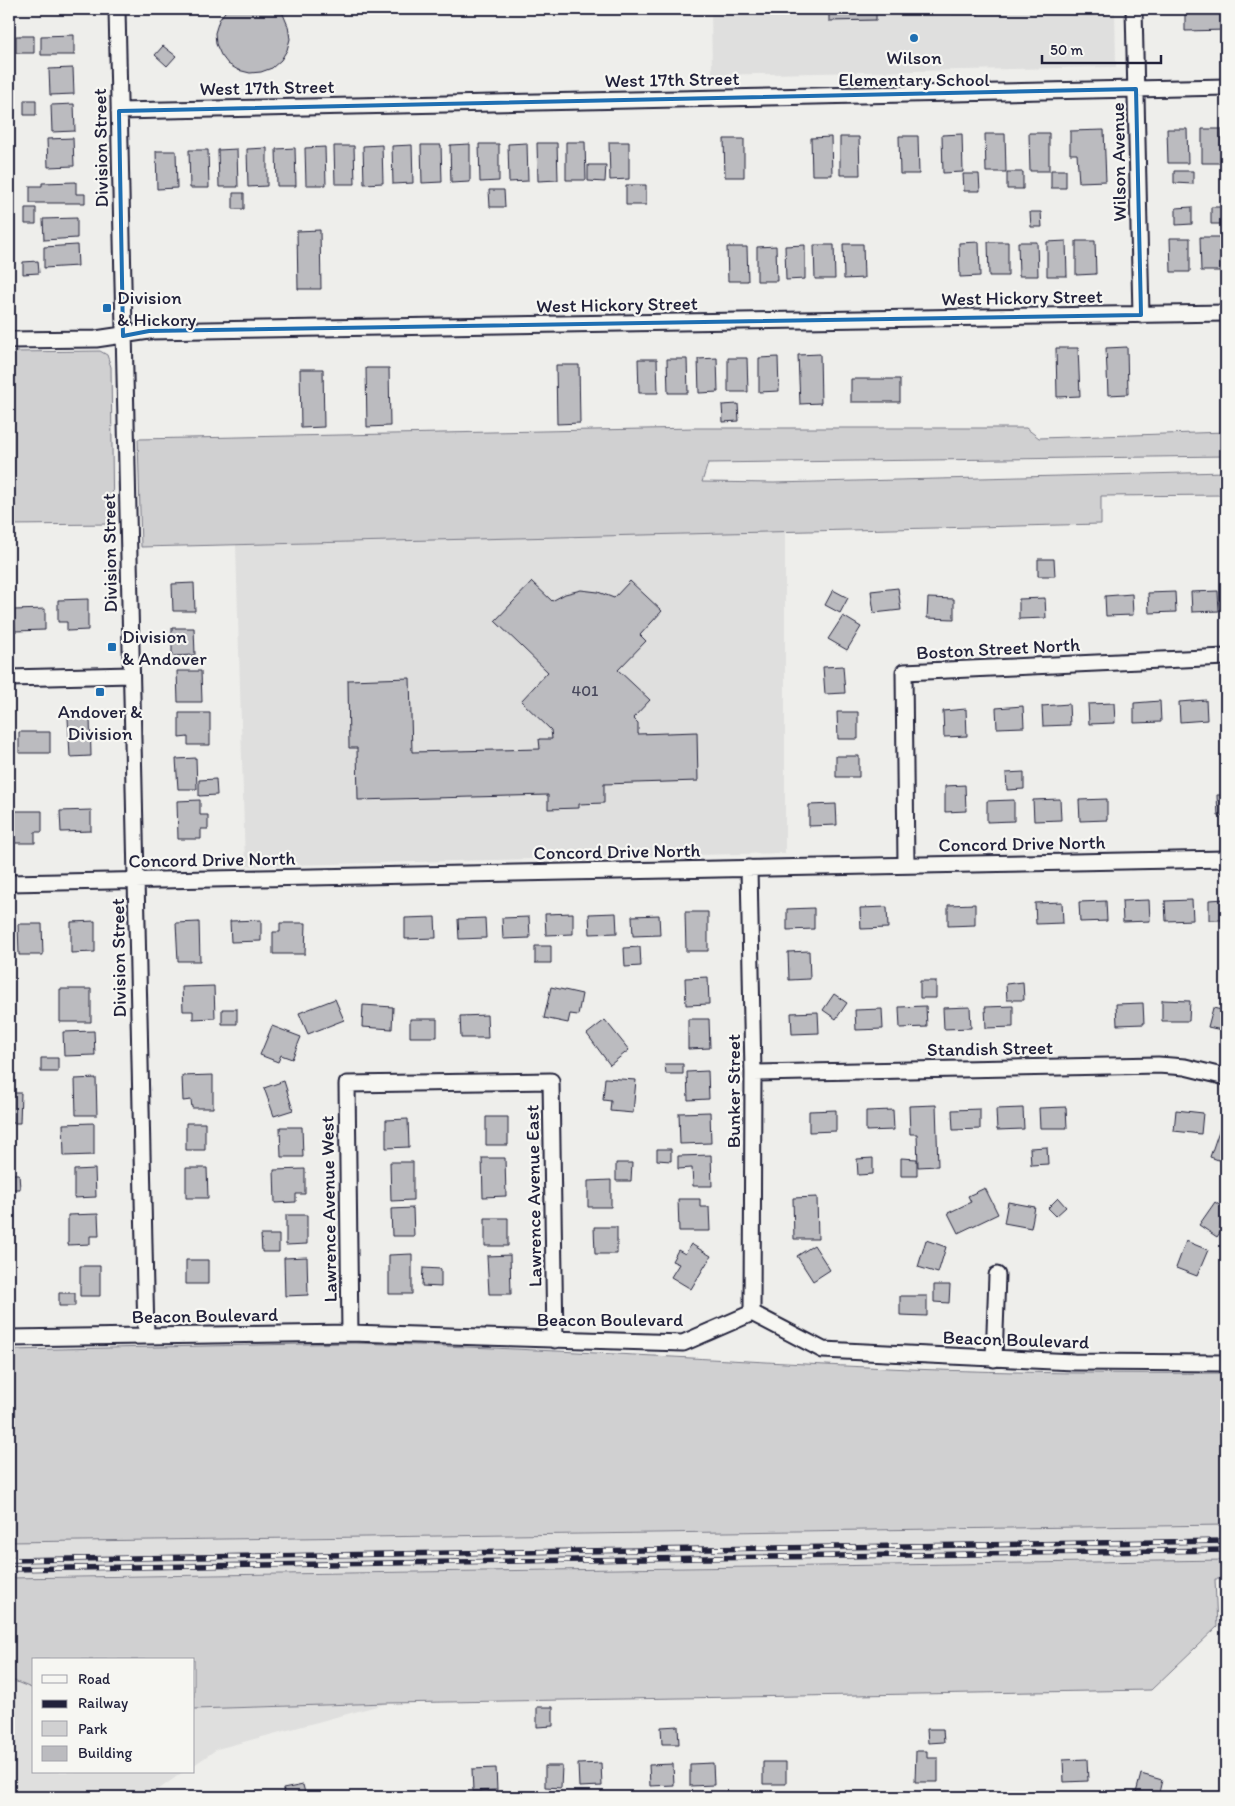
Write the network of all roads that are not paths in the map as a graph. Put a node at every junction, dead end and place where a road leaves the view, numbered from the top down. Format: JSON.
{"nodes":[{"id":1,"x":117,"y":9,"type":"edge"},
{"id":2,"x":1134,"y":9,"type":"edge"},
{"id":3,"x":1226,"y":87,"type":"edge"},
{"id":4,"x":1136,"y":89,"type":"junction"},
{"id":5,"x":119,"y":110,"type":"junction"},
{"id":6,"x":1226,"y":313,"type":"edge"},
{"id":7,"x":1141,"y":315,"type":"junction"},
{"id":8,"x":123,"y":336,"type":"junction"},
{"id":9,"x":9,"y":340,"type":"edge"},
{"id":10,"x":1226,"y":657,"type":"edge"},
{"id":11,"x":131,"y":675,"type":"junction"},
{"id":12,"x":9,"y":678,"type":"edge"},
{"id":13,"x":1226,"y":859,"type":"edge"},
{"id":14,"x":906,"y":865,"type":"junction"},
{"id":15,"x":749,"y":868,"type":"junction"},
{"id":16,"x":136,"y":880,"type":"junction"},
{"id":17,"x":9,"y":883,"type":"edge"},
{"id":18,"x":753,"y":1073,"type":"junction"},
{"id":19,"x":1226,"y":1078,"type":"edge"},
{"id":20,"x":346,"y":1084,"type":"joint"},
{"id":21,"x":996,"y":1275,"type":"dead end"},
{"id":22,"x":752,"y":1313,"type":"junction"},
{"id":23,"x":350,"y":1332,"type":"junction"},
{"id":24,"x":146,"y":1336,"type":"junction"},
{"id":25,"x":9,"y":1338,"type":"edge"},
{"id":26,"x":555,"y":1340,"type":"junction"},
{"id":27,"x":994,"y":1359,"type":"junction"},
{"id":28,"x":1226,"y":1363,"type":"edge"}],
"edges":[{"from":1,"to":5,"type":"street","name":"Division Street"},
{"from":2,"to":4,"type":"street","name":"Wilson Avenue"},
{"from":3,"to":4,"type":"street","name":"West 17th Street"},
{"from":4,"to":5,"type":"street","name":"West 17th Street"},
{"from":4,"to":7,"type":"street","name":"Wilson Avenue"},
{"from":5,"to":8,"type":"street","name":"Division Street"},
{"from":6,"to":7,"type":"street","name":"West Hickory Street"},
{"from":7,"to":8,"type":"street","name":"West Hickory Street"},
{"from":8,"to":9,"type":"street","name":"West Hickory Street"},
{"from":8,"to":11,"type":"street","name":"Division Street"},
{"from":10,"to":14,"type":"street","name":"Boston Street North"},
{"from":11,"to":12,"type":"street"},
{"from":11,"to":16,"type":"street","name":"Division Street"},
{"from":13,"to":14,"type":"street","name":"Concord Drive North"},
{"from":14,"to":15,"type":"street","name":"Concord Drive North"},
{"from":15,"to":16,"type":"street","name":"Concord Drive North"},
{"from":15,"to":18,"type":"street","name":"Bunker Street"},
{"from":16,"to":17,"type":"street","name":"Concord Drive North"},
{"from":16,"to":24,"type":"street","name":"Division Street"},
{"from":18,"to":19,"type":"street","name":"Standish Street"},
{"from":18,"to":22,"type":"street","name":"Bunker Street"},
{"from":20,"to":23,"type":"street","name":"Lawrence Avenue West"},
{"from":20,"to":26,"type":"street","name":"Lawrence Avenue East"},
{"from":21,"to":27,"type":"street"},
{"from":22,"to":26,"type":"street","name":"Beacon Boulevard"},
{"from":22,"to":27,"type":"street","name":"Beacon Boulevard"},
{"from":23,"to":24,"type":"street","name":"Beacon Boulevard"},
{"from":23,"to":26,"type":"street","name":"Beacon Boulevard"},
{"from":24,"to":25,"type":"street","name":"Beacon Boulevard"},
{"from":27,"to":28,"type":"street","name":"Beacon Boulevard"}]}
